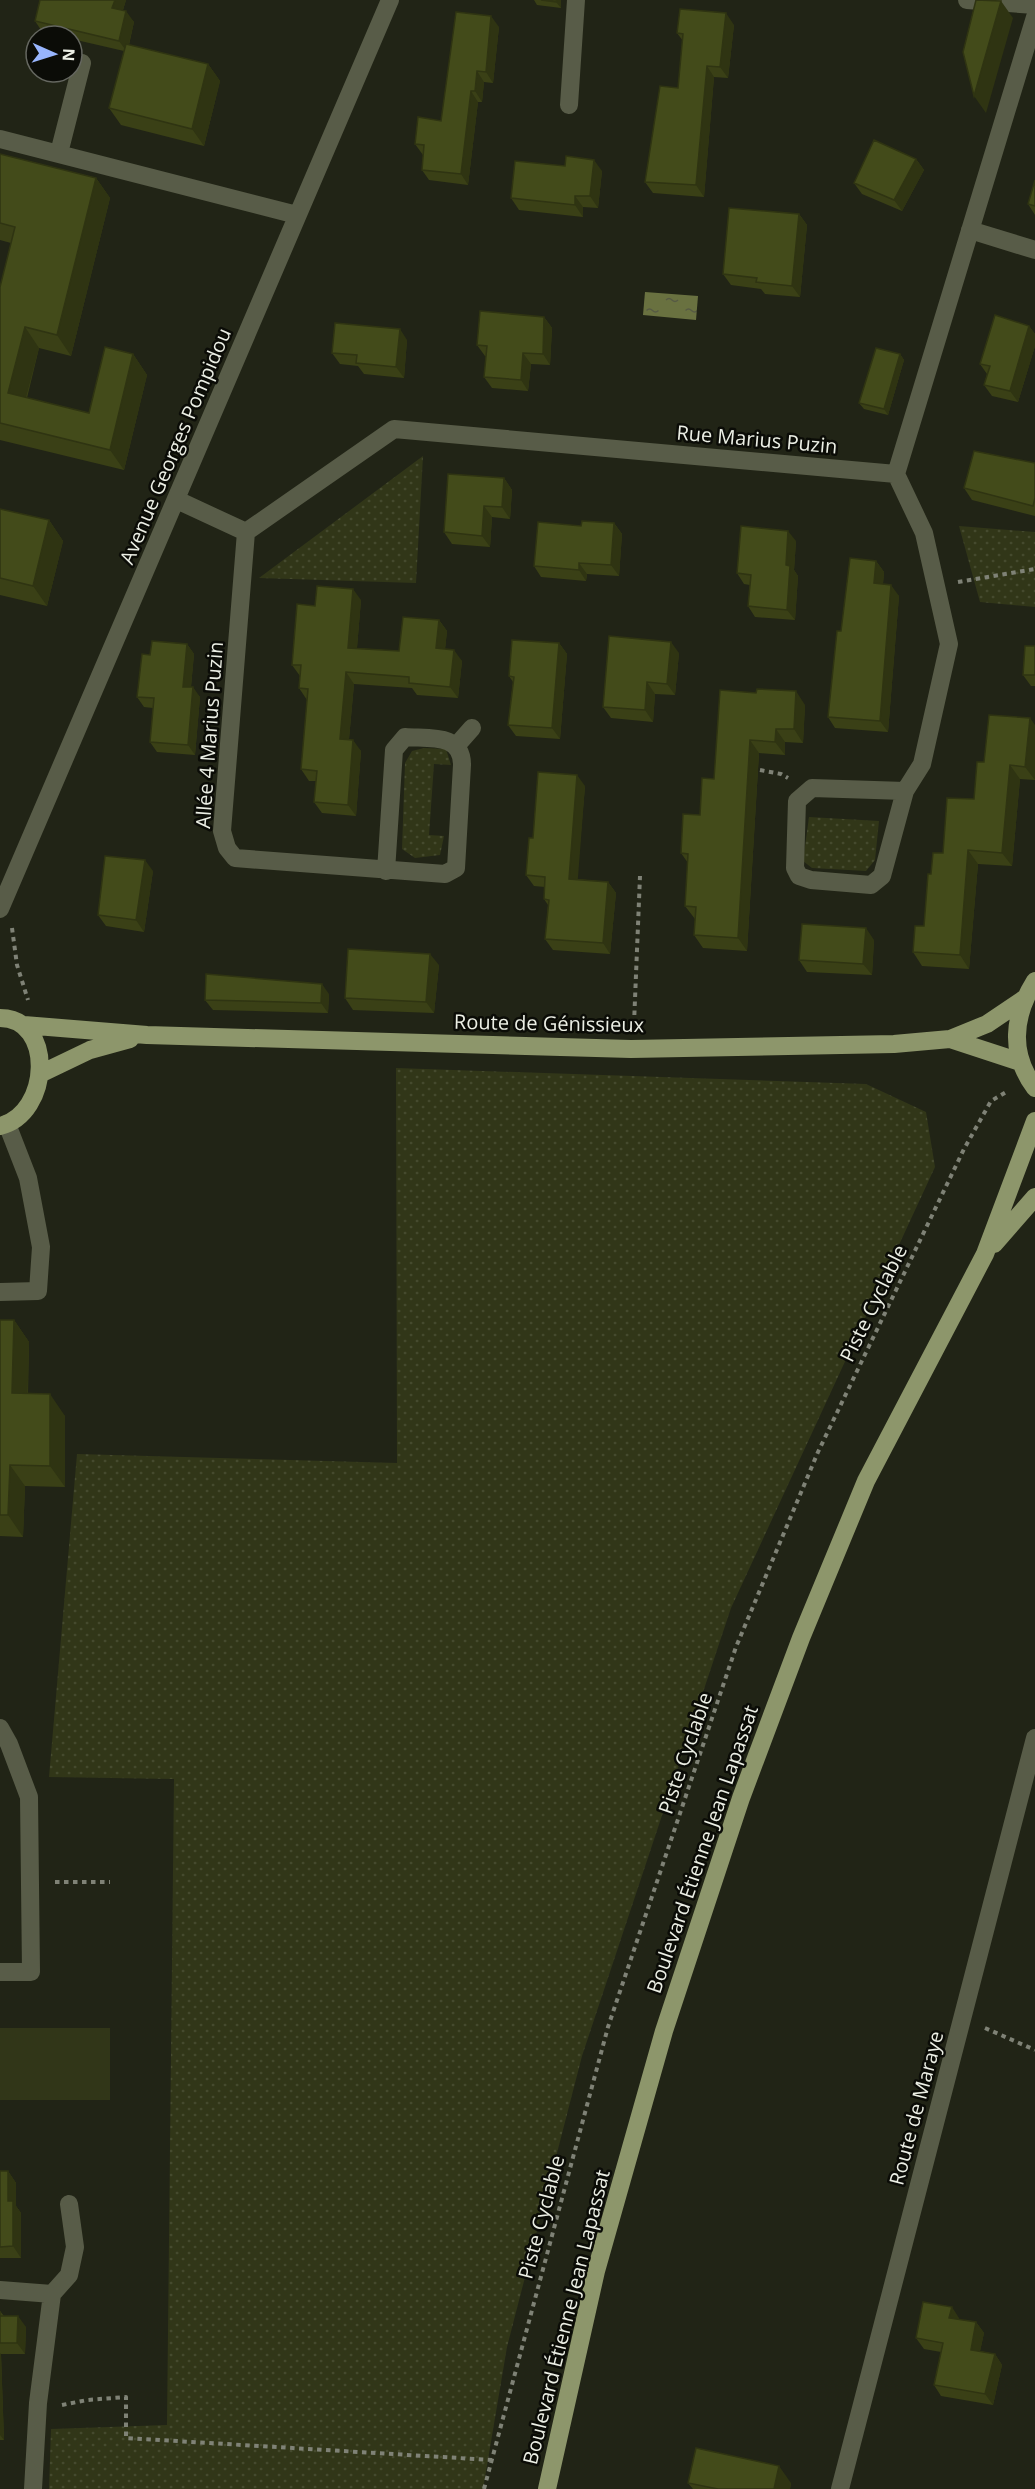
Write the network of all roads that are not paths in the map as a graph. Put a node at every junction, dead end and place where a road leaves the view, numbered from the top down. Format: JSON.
{"nodes":[{"id":1,"x":390,"y":0,"type":"edge"},
{"id":2,"x":576,"y":0,"type":"edge"},
{"id":3,"x":967,"y":0,"type":"edge"},
{"id":4,"x":1035,"y":5,"type":"edge"},
{"id":5,"x":1035,"y":17,"type":"edge"},
{"id":6,"x":77,"y":84,"type":"edge"},
{"id":7,"x":569,"y":105,"type":"dead end"},
{"id":8,"x":0,"y":139,"type":"edge"},
{"id":9,"x":59,"y":153,"type":"junction"},
{"id":10,"x":297,"y":215,"type":"junction"},
{"id":11,"x":970,"y":230,"type":"junction"},
{"id":12,"x":1035,"y":250,"type":"edge"},
{"id":13,"x":896,"y":474,"type":"junction"},
{"id":14,"x":177,"y":500,"type":"junction"},
{"id":15,"x":246,"y":532,"type":"junction"},
{"id":16,"x":472,"y":728,"type":"dead end"},
{"id":17,"x":457,"y":745,"type":"junction"},
{"id":18,"x":905,"y":791,"type":"junction"},
{"id":19,"x":386,"y":871,"type":"junction"},
{"id":20,"x":0,"y":909,"type":"edge"},
{"id":21,"x":1035,"y":981,"type":"edge"},
{"id":22,"x":1024,"y":999,"type":"junction"},
{"id":23,"x":1,"y":1014,"type":"edge"},
{"id":24,"x":24,"y":1025,"type":"junction"},
{"id":25,"x":147,"y":1035,"type":"junction"},
{"id":26,"x":950,"y":1039,"type":"junction"},
{"id":27,"x":1020,"y":1062,"type":"junction"},
{"id":28,"x":40,"y":1074,"type":"junction"},
{"id":29,"x":1032,"y":1084,"type":"edge"},
{"id":30,"x":1035,"y":1121,"type":"edge"},
{"id":31,"x":4,"y":1125,"type":"edge"},
{"id":32,"x":1035,"y":1197,"type":"edge"},
{"id":33,"x":985,"y":1254,"type":"junction"},
{"id":34,"x":0,"y":1292,"type":"edge"},
{"id":35,"x":0,"y":1728,"type":"edge"},
{"id":36,"x":1035,"y":1738,"type":"edge"},
{"id":37,"x":0,"y":1972,"type":"edge"},
{"id":38,"x":69,"y":2204,"type":"dead end"},
{"id":39,"x":0,"y":2290,"type":"edge"},
{"id":40,"x":52,"y":2294,"type":"junction"},
{"id":41,"x":33,"y":2489,"type":"edge"},
{"id":42,"x":547,"y":2489,"type":"edge"},
{"id":43,"x":840,"y":2489,"type":"edge"}],
"edges":[{"from":1,"to":10,"type":"street","name":"Avenue Georges Pompidou"},
{"from":2,"to":7,"type":"street"},
{"from":3,"to":4,"type":"street"},
{"from":5,"to":11,"type":"street"},
{"from":6,"to":9,"type":"street"},
{"from":8,"to":9,"type":"street"},
{"from":9,"to":10,"type":"street"},
{"from":10,"to":14,"type":"street","name":"Avenue Georges Pompidou"},
{"from":11,"to":12,"type":"street"},
{"from":11,"to":13,"type":"street"},
{"from":13,"to":15,"type":"street","name":"Rue Marius Puzin"},
{"from":13,"to":18,"type":"street"},
{"from":14,"to":15,"type":"street"},
{"from":14,"to":20,"type":"street","name":"Avenue Georges Pompidou"},
{"from":15,"to":19,"type":"street","name":"Allée 4 Marius Puzin"},
{"from":16,"to":17,"type":"street"},
{"from":17,"to":19,"type":"street"},
{"from":17,"to":19,"type":"street","name":"Allée 4 Marius Puzin"},
{"from":18,"to":18,"type":"street"},
{"from":21,"to":22,"type":"main road"},
{"from":22,"to":26,"type":"main road","name":"Route de Génissieux"},
{"from":22,"to":27,"type":"main road"},
{"from":23,"to":24,"type":"main road","name":"Route de Génissieux"},
{"from":24,"to":25,"type":"main road","name":"Route de Génissieux"},
{"from":24,"to":28,"type":"main road"},
{"from":25,"to":26,"type":"main road","name":"Route de Génissieux"},
{"from":25,"to":28,"type":"main road","name":"Route de Génissieux"},
{"from":26,"to":27,"type":"main road","name":"Route de Génissieux"},
{"from":27,"to":29,"type":"main road"},
{"from":28,"to":31,"type":"main road"},
{"from":30,"to":33,"type":"main road","name":"Boulevard Étienne Jean Lapassat"},
{"from":31,"to":34,"type":"street"},
{"from":32,"to":33,"type":"main road","name":"Boulevard Étienne Jean Lapassat"},
{"from":33,"to":42,"type":"main road","name":"Boulevard Étienne Jean Lapassat"},
{"from":35,"to":37,"type":"street"},
{"from":36,"to":43,"type":"street","name":"Route de Maraye"},
{"from":38,"to":40,"type":"street"},
{"from":39,"to":40,"type":"street"},
{"from":40,"to":41,"type":"street"}]}
